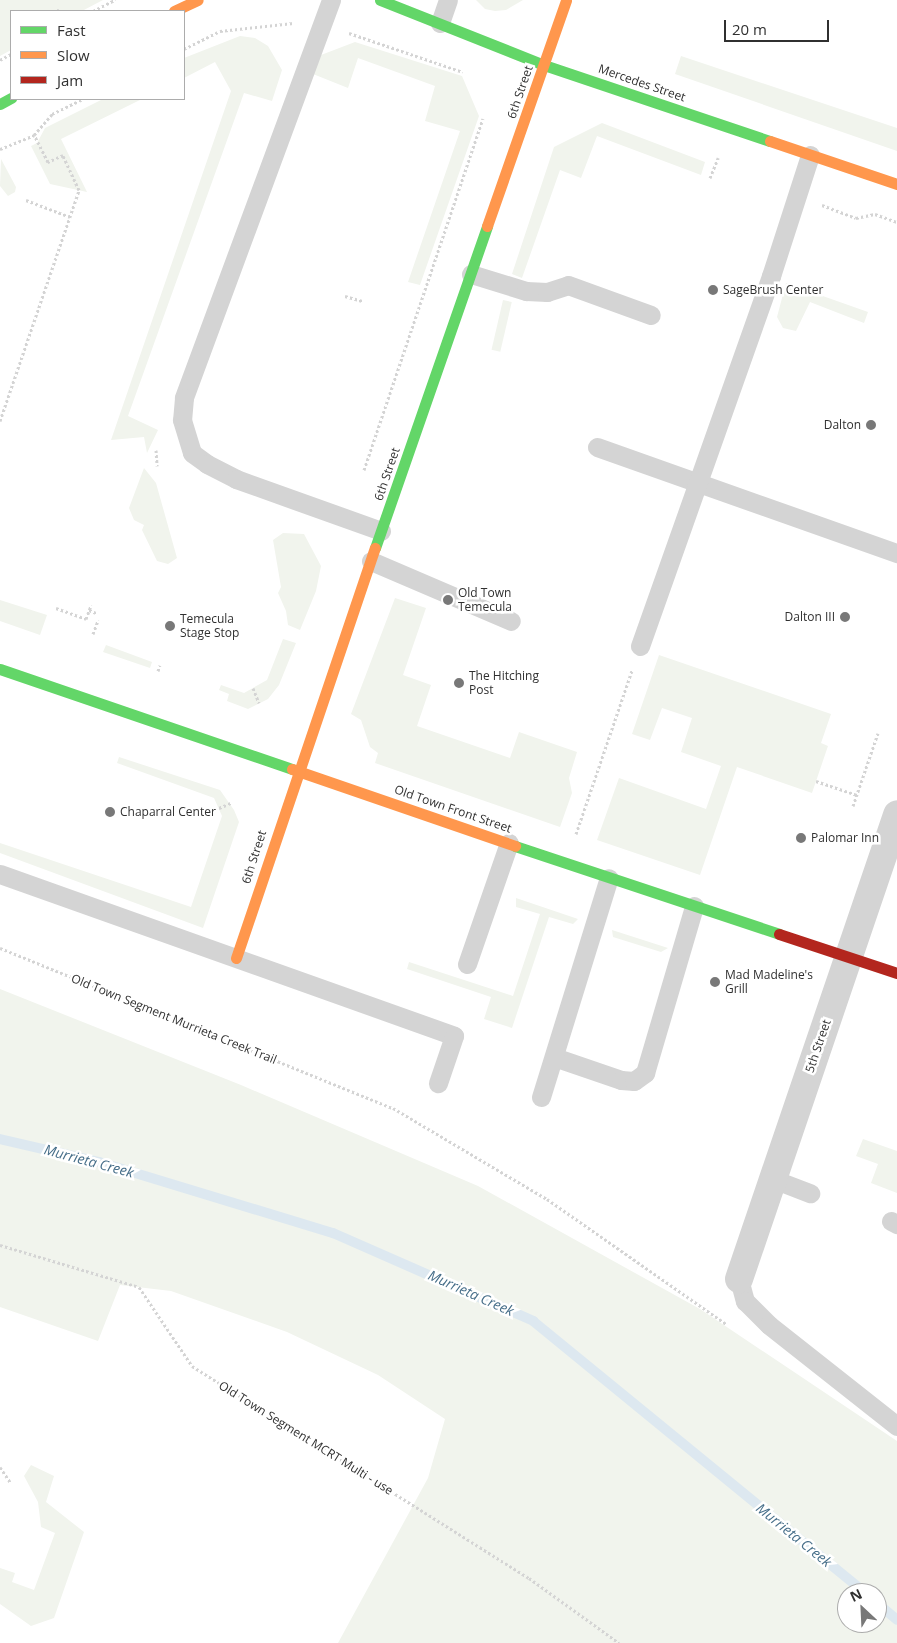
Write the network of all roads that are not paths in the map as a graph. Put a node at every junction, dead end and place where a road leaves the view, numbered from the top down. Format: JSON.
{"nodes":[{"id":1,"x":198,"y":0,"type":"edge"},
{"id":2,"x":331,"y":0,"type":"edge"},
{"id":3,"x":380,"y":0,"type":"edge"},
{"id":4,"x":448,"y":0,"type":"edge"},
{"id":5,"x":566,"y":0,"type":"edge"},
{"id":6,"x":176,"y":10,"type":"edge"},
{"id":7,"x":440,"y":23,"type":"junction"},
{"id":8,"x":544,"y":65,"type":"junction"},
{"id":9,"x":810,"y":155,"type":"junction"},
{"id":10,"x":897,"y":184,"type":"edge"},
{"id":11,"x":471,"y":274,"type":"junction"},
{"id":12,"x":652,"y":315,"type":"dead end"},
{"id":13,"x":597,"y":446,"type":"dead end"},
{"id":14,"x":698,"y":481,"type":"junction"},
{"id":15,"x":381,"y":531,"type":"junction"},
{"id":16,"x":897,"y":553,"type":"edge"},
{"id":17,"x":371,"y":561,"type":"junction"},
{"id":18,"x":511,"y":621,"type":"dead end"},
{"id":19,"x":640,"y":646,"type":"road end"},
{"id":20,"x":0,"y":669,"type":"edge"},
{"id":21,"x":298,"y":769,"type":"junction"},
{"id":22,"x":897,"y":814,"type":"edge"},
{"id":23,"x":509,"y":843,"type":"junction"},
{"id":24,"x":0,"y":874,"type":"edge"},
{"id":25,"x":608,"y":878,"type":"junction"},
{"id":26,"x":694,"y":906,"type":"junction"},
{"id":27,"x":848,"y":956,"type":"junction"},
{"id":28,"x":236,"y":958,"type":"junction"},
{"id":29,"x":467,"y":964,"type":"dead end"},
{"id":30,"x":897,"y":973,"type":"edge"},
{"id":31,"x":554,"y":1057,"type":"junction"},
{"id":32,"x":438,"y":1083,"type":"dead end"},
{"id":33,"x":541,"y":1097,"type":"dead end"},
{"id":34,"x":773,"y":1179,"type":"junction"},
{"id":35,"x":810,"y":1192,"type":"dead end"},
{"id":36,"x":739,"y":1279,"type":"joint"},
{"id":37,"x":897,"y":1426,"type":"edge"}],
"edges":[{"from":1,"to":6,"type":"street"},
{"from":2,"to":15,"type":"lane"},
{"from":3,"to":7,"type":"street","name":"Mercedes Street"},
{"from":4,"to":7,"type":"lane"},
{"from":5,"to":8,"type":"street","name":"6th Street"},
{"from":7,"to":8,"type":"street","name":"Mercedes Street"},
{"from":8,"to":9,"type":"street","name":"Mercedes Street"},
{"from":8,"to":11,"type":"street","name":"6th Street"},
{"from":9,"to":10,"type":"street","name":"Mercedes Street"},
{"from":9,"to":14,"type":"lane"},
{"from":11,"to":12,"type":"lane"},
{"from":11,"to":15,"type":"street","name":"6th Street"},
{"from":13,"to":14,"type":"lane"},
{"from":14,"to":16,"type":"lane"},
{"from":14,"to":19,"type":"lane"},
{"from":15,"to":17,"type":"street","name":"6th Street"},
{"from":17,"to":18,"type":"lane"},
{"from":17,"to":21,"type":"street","name":"6th Street"},
{"from":20,"to":21,"type":"street","name":"Old Town Front Street"},
{"from":21,"to":23,"type":"street","name":"Old Town Front Street"},
{"from":21,"to":28,"type":"street","name":"6th Street"},
{"from":22,"to":27,"type":"street","name":"5th Street"},
{"from":23,"to":25,"type":"street","name":"Old Town Front Street"},
{"from":23,"to":29,"type":"lane"},
{"from":24,"to":28,"type":"lane"},
{"from":25,"to":26,"type":"street","name":"Old Town Front Street"},
{"from":25,"to":31,"type":"lane"},
{"from":26,"to":27,"type":"street","name":"Old Town Front Street"},
{"from":26,"to":31,"type":"lane"},
{"from":27,"to":30,"type":"street","name":"Old Town Front Street"},
{"from":27,"to":34,"type":"street","name":"5th Street"},
{"from":28,"to":32,"type":"lane"},
{"from":31,"to":33,"type":"lane"},
{"from":34,"to":35,"type":"lane"},
{"from":34,"to":36,"type":"street","name":"5th Street"},
{"from":36,"to":37,"type":"lane"}]}
